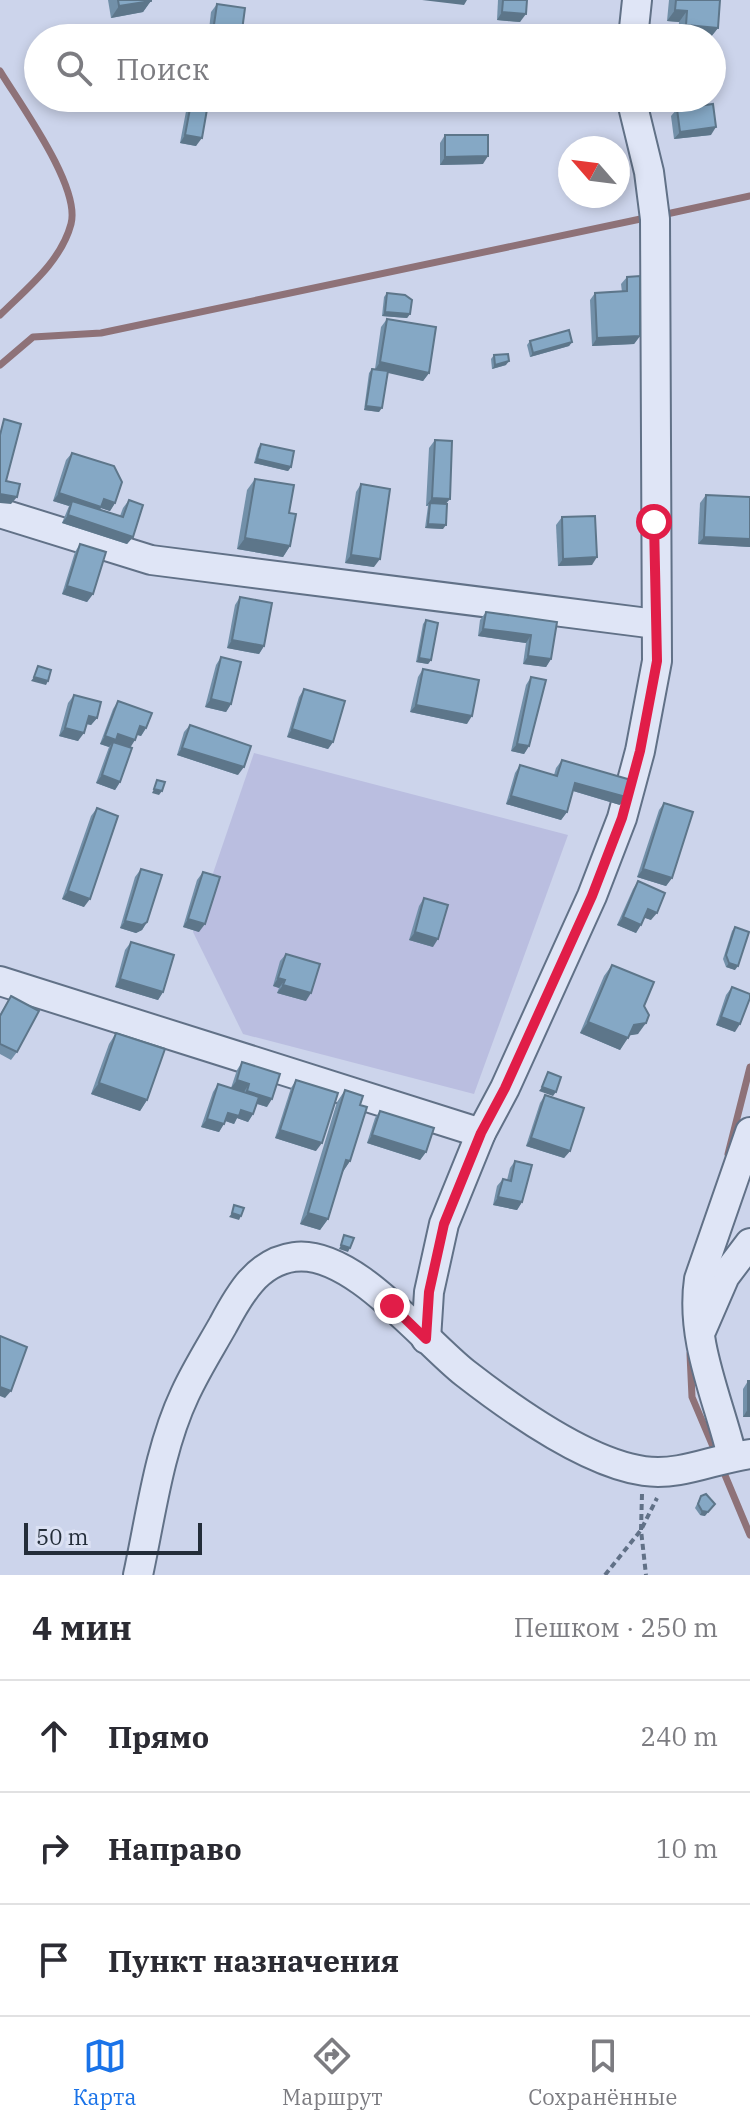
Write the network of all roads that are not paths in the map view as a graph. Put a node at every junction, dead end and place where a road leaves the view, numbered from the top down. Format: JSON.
{"nodes":[{"id":1,"x":637,"y":0,"type":"edge"},
{"id":2,"x":634,"y":24,"type":"edge"},
{"id":3,"x":634,"y":112,"type":"edge"},
{"id":4,"x":0,"y":513,"type":"edge"},
{"id":5,"x":656,"y":624,"type":"junction"},
{"id":6,"x":0,"y":981,"type":"edge"},
{"id":7,"x":750,"y":1132,"type":"edge"},
{"id":8,"x":481,"y":1133,"type":"junction"},
{"id":9,"x":750,"y":1243,"type":"edge"},
{"id":10,"x":699,"y":1338,"type":"junction"},
{"id":11,"x":426,"y":1339,"type":"junction"},
{"id":12,"x":736,"y":1457,"type":"edge"},
{"id":13,"x":138,"y":1575,"type":"edge"}],
"edges":[{"from":1,"to":2,"type":"street"},
{"from":3,"to":5,"type":"street"},
{"from":4,"to":5,"type":"street"},
{"from":5,"to":8,"type":"street"},
{"from":6,"to":8,"type":"street"},
{"from":7,"to":10,"type":"street"},
{"from":8,"to":11,"type":"street"},
{"from":9,"to":10,"type":"street"},
{"from":10,"to":12,"type":"street"},
{"from":11,"to":12,"type":"street"},
{"from":11,"to":13,"type":"street"}]}
